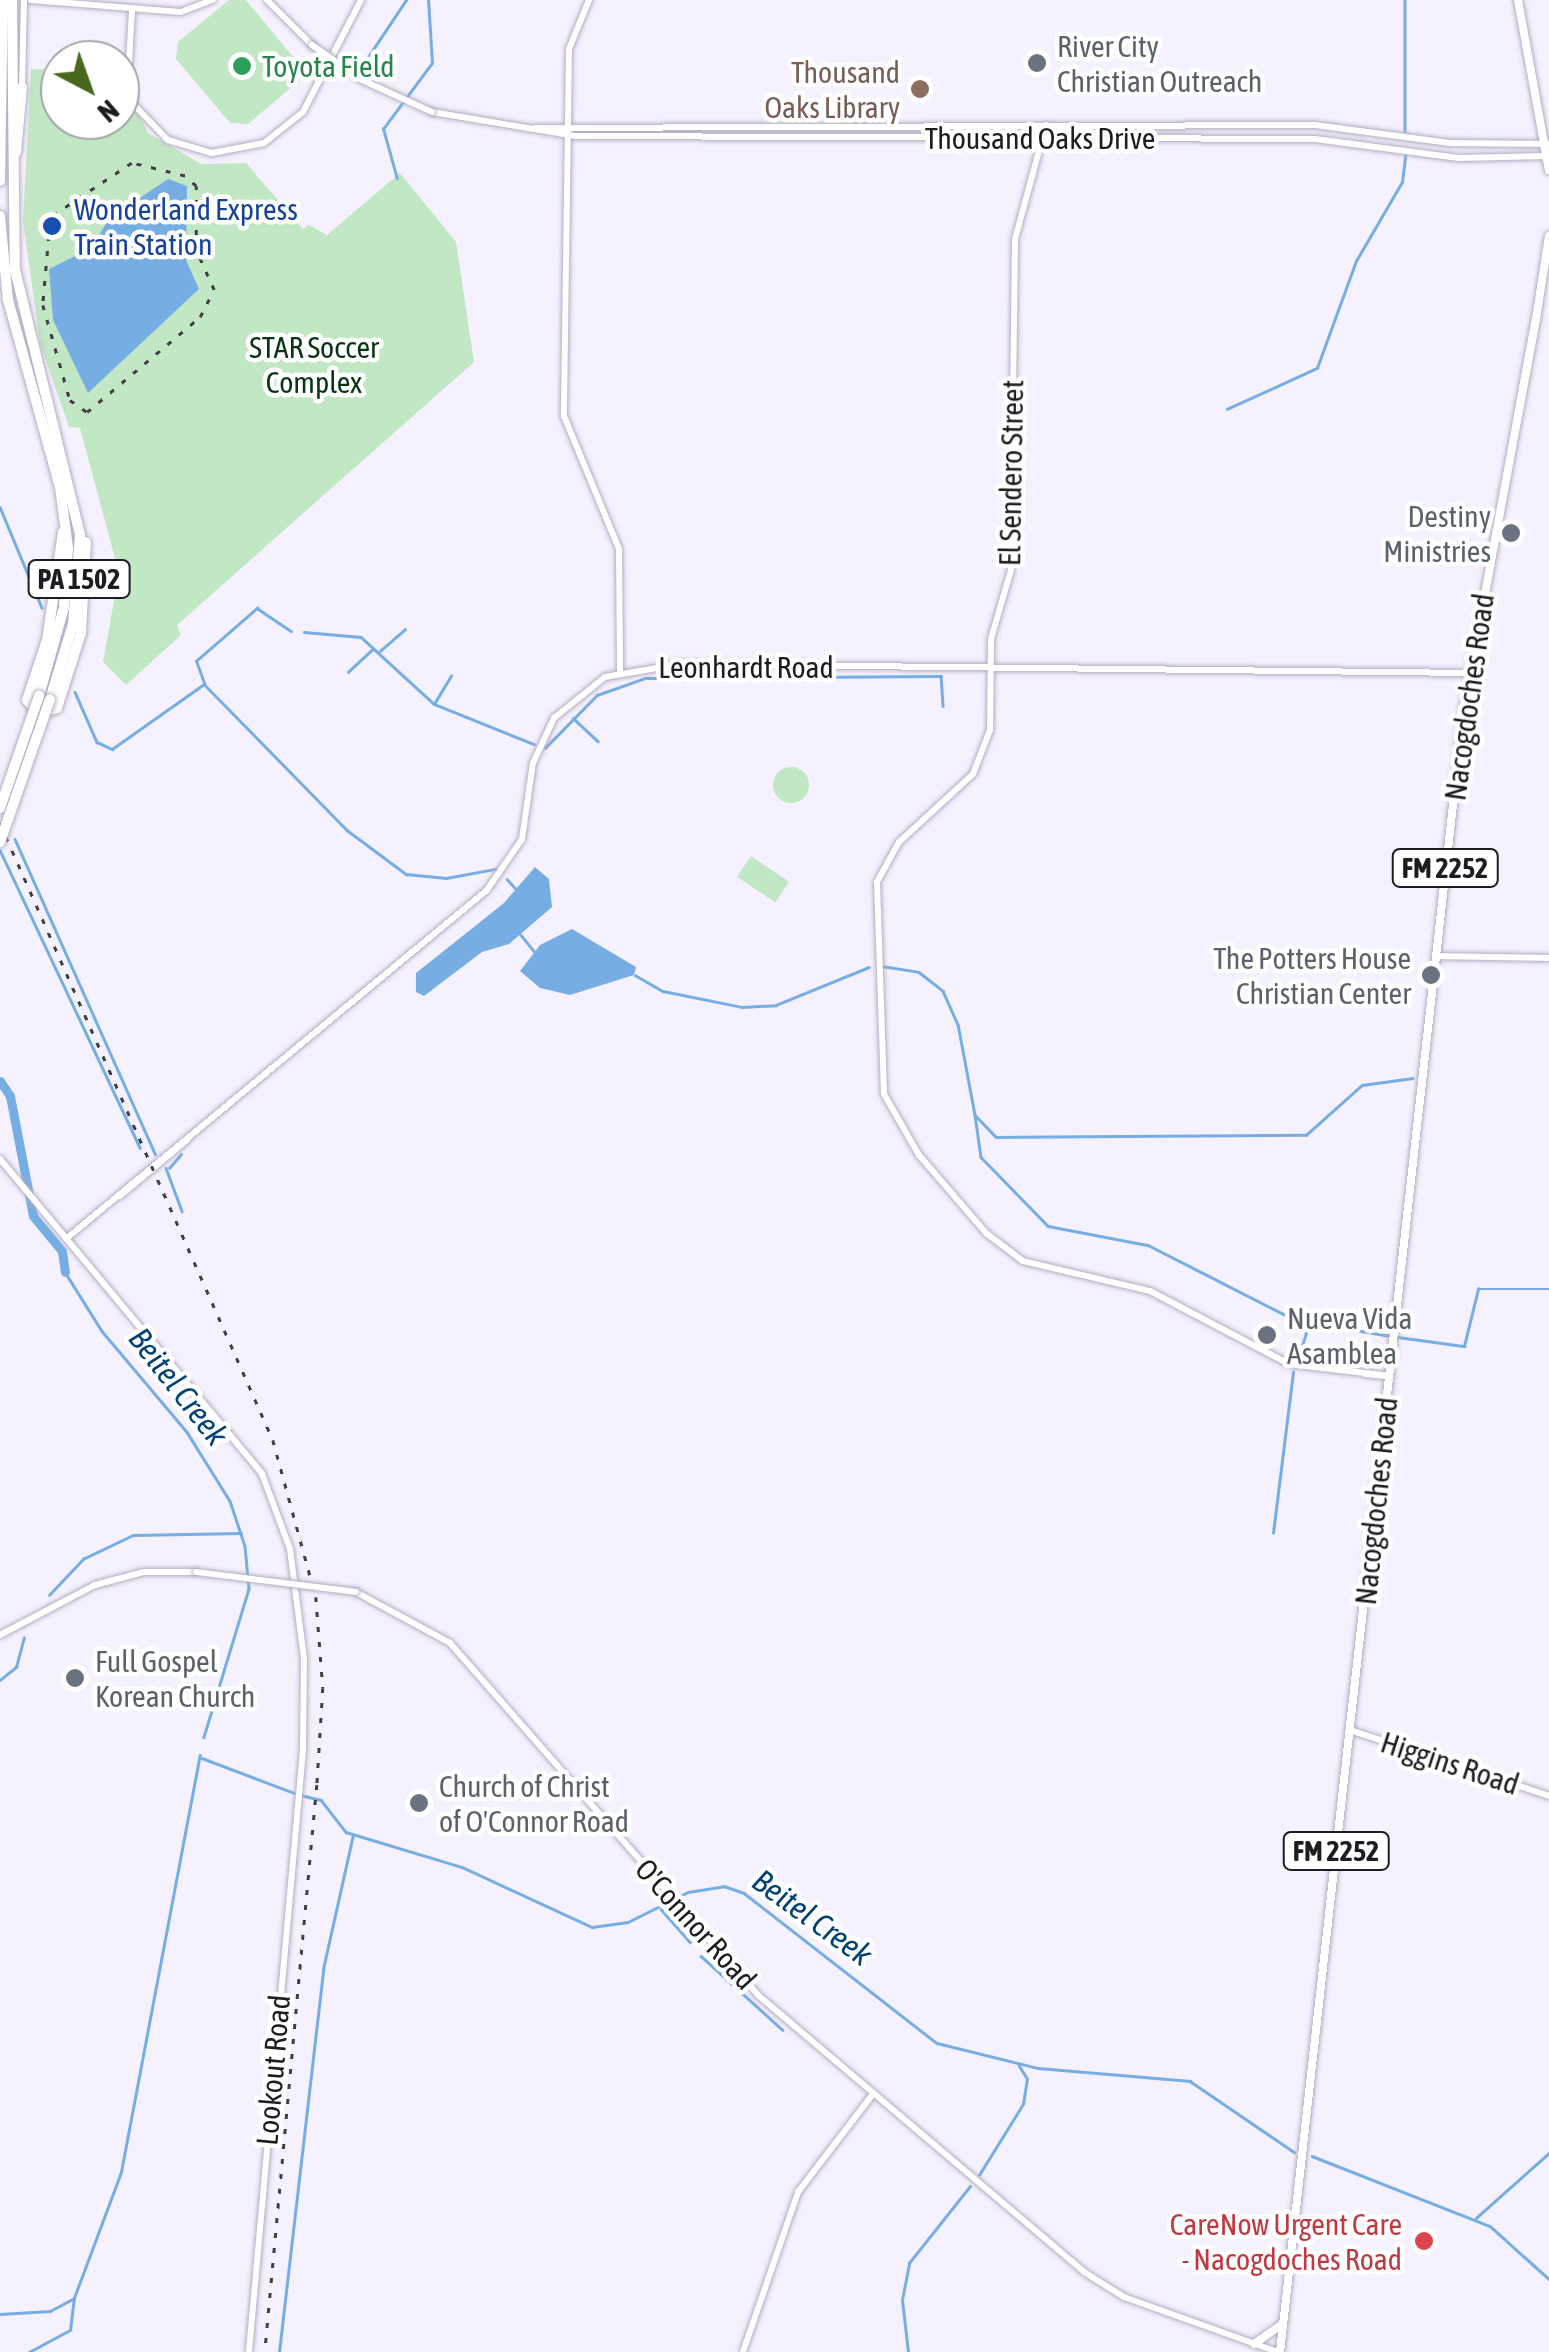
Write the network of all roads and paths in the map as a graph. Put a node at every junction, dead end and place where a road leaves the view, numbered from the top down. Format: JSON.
{"nodes":[{"id":1,"x":3,"y":0,"type":"edge"},
{"id":2,"x":12,"y":0,"type":"edge"},
{"id":3,"x":28,"y":0,"type":"edge"},
{"id":4,"x":213,"y":0,"type":"edge"},
{"id":5,"x":267,"y":0,"type":"edge"},
{"id":6,"x":361,"y":0,"type":"edge"},
{"id":7,"x":589,"y":0,"type":"edge"},
{"id":8,"x":1518,"y":0,"type":"edge"},
{"id":9,"x":44,"y":5,"type":"junction"},
{"id":10,"x":132,"y":10,"type":"junction"},
{"id":11,"x":24,"y":22,"type":"junction"},
{"id":12,"x":22,"y":87,"type":"joint"},
{"id":13,"x":568,"y":122,"type":"junction"},
{"id":14,"x":1046,"y":125,"type":"junction"},
{"id":15,"x":529,"y":129,"type":"junction"},
{"id":16,"x":568,"y":136,"type":"junction"},
{"id":17,"x":1045,"y":138,"type":"junction"},
{"id":18,"x":1548,"y":144,"type":"edge"},
{"id":19,"x":1548,"y":156,"type":"edge"},
{"id":20,"x":1549,"y":170,"type":"edge"},
{"id":21,"x":0,"y":181,"type":"edge"},
{"id":22,"x":11,"y":202,"type":"junction"},
{"id":23,"x":0,"y":216,"type":"edge"},
{"id":24,"x":1549,"y":236,"type":"edge"},
{"id":25,"x":77,"y":510,"type":"junction"},
{"id":26,"x":64,"y":516,"type":"junction"},
{"id":27,"x":988,"y":668,"type":"junction"},
{"id":28,"x":620,"y":672,"type":"junction"},
{"id":29,"x":1468,"y":673,"type":"junction"},
{"id":30,"x":44,"y":697,"type":"junction"},
{"id":31,"x":0,"y":808,"type":"edge"},
{"id":32,"x":0,"y":842,"type":"edge"},
{"id":33,"x":1436,"y":956,"type":"junction"},
{"id":34,"x":1549,"y":958,"type":"edge"},
{"id":35,"x":0,"y":1160,"type":"edge"},
{"id":36,"x":67,"y":1238,"type":"junction"},
{"id":37,"x":1390,"y":1376,"type":"junction"},
{"id":38,"x":0,"y":1636,"type":"edge"},
{"id":39,"x":1350,"y":1730,"type":"junction"},
{"id":40,"x":1549,"y":1796,"type":"edge"},
{"id":41,"x":873,"y":2094,"type":"junction"},
{"id":42,"x":1284,"y":2321,"type":"junction"},
{"id":43,"x":1254,"y":2344,"type":"junction"},
{"id":44,"x":249,"y":2352,"type":"edge"},
{"id":45,"x":744,"y":2352,"type":"edge"},
{"id":46,"x":1279,"y":2352,"type":"edge"}],
"edges":[{"from":1,"to":21,"type":"highway"},
{"from":2,"to":22,"type":"highway","number":"PA 1502"},
{"from":3,"to":9,"type":"street"},
{"from":3,"to":11,"type":"street"},
{"from":4,"to":10,"type":"street"},
{"from":5,"to":15,"type":"street","name":"Thousand Oaks Drive","bridge":true},
{"from":6,"to":10,"type":"street"},
{"from":7,"to":13,"type":"street"},
{"from":8,"to":18,"type":"main road"},
{"from":9,"to":10,"type":"street"},
{"from":9,"to":11,"type":"street"},
{"from":11,"to":12,"type":"street"},
{"from":12,"to":22,"type":"highway"},
{"from":13,"to":14,"type":"street","name":"Thousand Oaks Drive"},
{"from":13,"to":15,"type":"street","name":"Thousand Oaks Drive"},
{"from":13,"to":16,"type":"street"},
{"from":14,"to":17,"type":"street","name":"El Sendero Street"},
{"from":14,"to":18,"type":"street","name":"Thousand Oaks Drive"},
{"from":15,"to":16,"type":"street","name":"Thousand Oaks Drive"},
{"from":16,"to":17,"type":"street","name":"Thousand Oaks Drive"},
{"from":16,"to":28,"type":"street"},
{"from":17,"to":19,"type":"street","name":"Thousand Oaks Drive"},
{"from":17,"to":27,"type":"street","name":"El Sendero Street"},
{"from":18,"to":19,"type":"main road"},
{"from":19,"to":20,"type":"main road"},
{"from":22,"to":25,"type":"highway","number":"PA 1502"},
{"from":23,"to":26,"type":"highway","number":"PA 1502"},
{"from":24,"to":29,"type":"main road","name":"Nacogdoches Road","number":"FM 2252"},
{"from":25,"to":26,"type":"highway"},
{"from":25,"to":30,"type":"highway","number":"PA 1502"},
{"from":26,"to":30,"type":"highway","number":"PA 1502"},
{"from":27,"to":28,"type":"street","name":"Leonhardt Road"},
{"from":27,"to":29,"type":"street","name":"Leonhardt Road"},
{"from":27,"to":37,"type":"street","name":"El Sendero Street"},
{"from":28,"to":36,"type":"street","name":"Leonhardt Road"},
{"from":29,"to":33,"type":"main road","name":"Nacogdoches Road","number":"FM 2252"},
{"from":30,"to":31,"type":"highway","number":"PA 1502","bridge":true},
{"from":30,"to":32,"type":"highway","number":"PA 1502","bridge":true},
{"from":33,"to":34,"type":"street"},
{"from":33,"to":37,"type":"main road","name":"Nacogdoches Road","number":"FM 2252"},
{"from":35,"to":36,"type":"street","name":"Lookout Road"},
{"from":36,"to":44,"type":"street","name":"Lookout Road"},
{"from":37,"to":39,"type":"main road","name":"Nacogdoches Road","number":"FM 2252"},
{"from":38,"to":41,"type":"street","name":"O'Connor Road","bridge":true},
{"from":39,"to":40,"type":"street","name":"Higgins Road"},
{"from":39,"to":42,"type":"main road","name":"Nacogdoches Road","number":"FM 2252"},
{"from":41,"to":43,"type":"street","name":"O'Connor Road"},
{"from":41,"to":45,"type":"street"},
{"from":42,"to":43,"type":"main road"},
{"from":42,"to":46,"type":"main road","name":"Nacogdoches Road","number":"FM 2252"},
{"from":43,"to":46,"type":"street","name":"O'Connor Road"}]}
